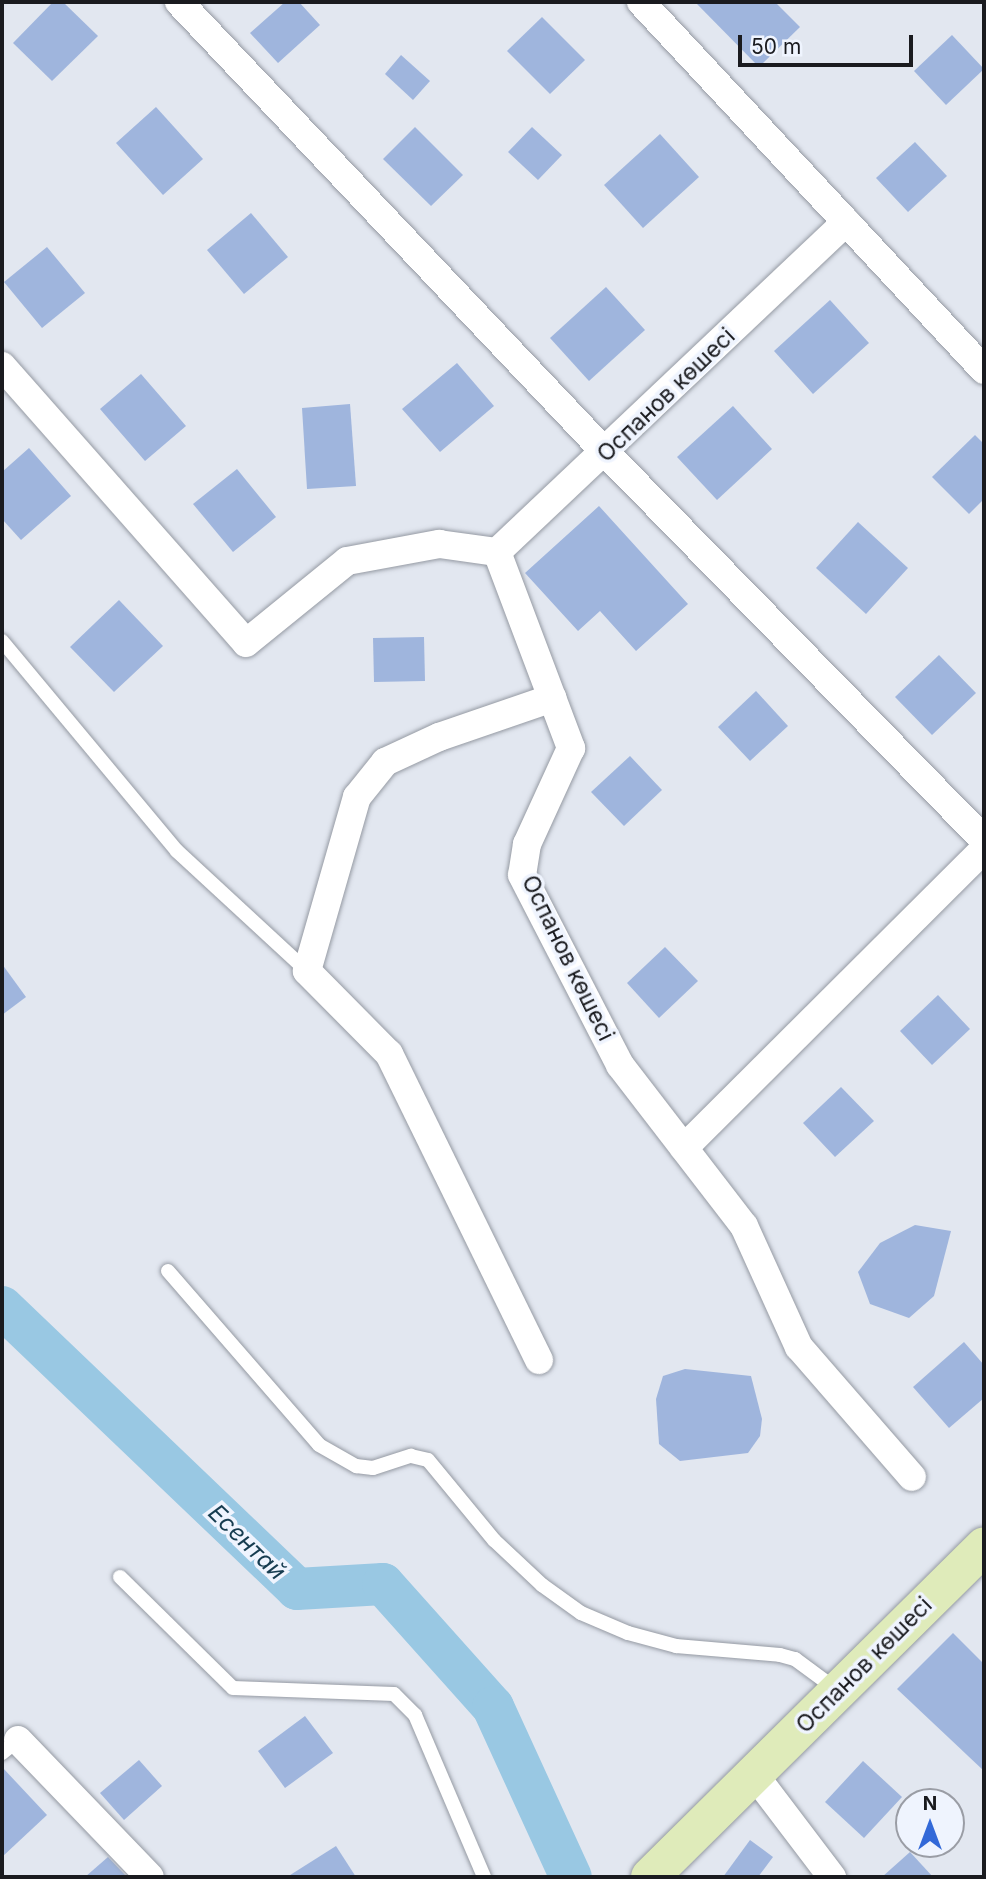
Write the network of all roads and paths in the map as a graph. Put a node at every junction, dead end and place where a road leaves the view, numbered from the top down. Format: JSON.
{"nodes":[{"id":1,"x":179,"y":2,"type":"edge"},
{"id":2,"x":641,"y":2,"type":"edge"},
{"id":3,"x":846,"y":222,"type":"junction"},
{"id":4,"x":2,"y":366,"type":"edge"},
{"id":5,"x":984,"y":370,"type":"edge"},
{"id":6,"x":606,"y":453,"type":"junction"},
{"id":7,"x":496,"y":552,"type":"junction"},
{"id":8,"x":2,"y":641,"type":"edge"},
{"id":9,"x":552,"y":698,"type":"junction"},
{"id":10,"x":984,"y":840,"type":"edge"},
{"id":11,"x":984,"y":849,"type":"edge"},
{"id":12,"x":307,"y":971,"type":"junction"},
{"id":13,"x":684,"y":1148,"type":"junction"},
{"id":14,"x":168,"y":1271,"type":"dead end"},
{"id":15,"x":539,"y":1360,"type":"dead end"},
{"id":16,"x":912,"y":1477,"type":"dead end"},
{"id":17,"x":981,"y":1556,"type":"edge"},
{"id":18,"x":120,"y":1577,"type":"dead end"},
{"id":19,"x":838,"y":1691,"type":"junction"},
{"id":20,"x":10,"y":1746,"type":"edge"},
{"id":21,"x":753,"y":1773,"type":"junction"},
{"id":22,"x":656,"y":1870,"type":"edge"},
{"id":23,"x":149,"y":1877,"type":"edge"},
{"id":24,"x":484,"y":1877,"type":"edge"},
{"id":25,"x":832,"y":1877,"type":"edge"}],
"edges":[{"from":1,"to":6,"type":"street"},
{"from":2,"to":3,"type":"street"},
{"from":3,"to":5,"type":"street"},
{"from":3,"to":6,"type":"street","name":"Оспанов көшесі"},
{"from":4,"to":7,"type":"street"},
{"from":6,"to":7,"type":"street","name":"Оспанов көшесі"},
{"from":6,"to":10,"type":"street"},
{"from":7,"to":9,"type":"street","name":"Оспанов көшесі"},
{"from":8,"to":12,"type":"lane"},
{"from":9,"to":12,"type":"street"},
{"from":9,"to":13,"type":"street","name":"Оспанов көшесі"},
{"from":11,"to":13,"type":"street"},
{"from":12,"to":15,"type":"street"},
{"from":13,"to":16,"type":"street","name":"Оспанов көшесі"},
{"from":14,"to":19,"type":"lane"},
{"from":17,"to":19,"type":"street","name":"Оспанов көшесі"},
{"from":18,"to":24,"type":"lane"},
{"from":19,"to":21,"type":"street","name":"Оспанов көшесі"},
{"from":20,"to":23,"type":"street"},
{"from":21,"to":22,"type":"street","name":"Оспанов көшесі"},
{"from":21,"to":25,"type":"street"}]}
